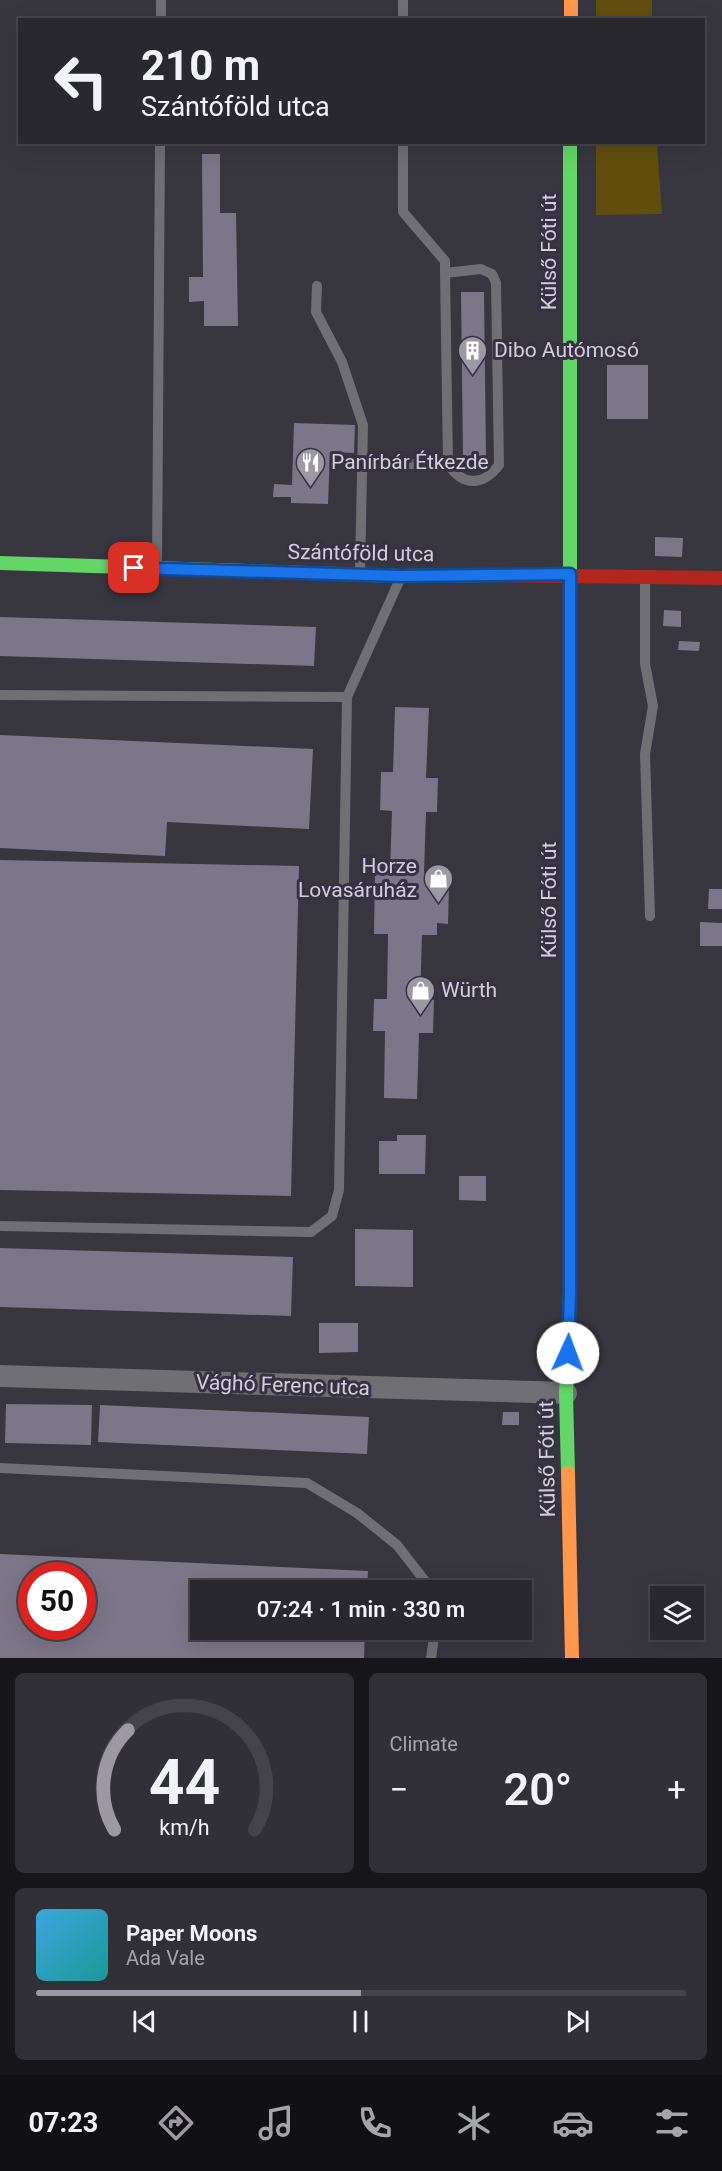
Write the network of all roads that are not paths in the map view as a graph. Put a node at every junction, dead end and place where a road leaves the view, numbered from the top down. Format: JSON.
{"nodes":[{"id":1,"x":161,"y":0,"type":"edge"},
{"id":2,"x":403,"y":0,"type":"edge"},
{"id":3,"x":571,"y":0,"type":"edge"},
{"id":4,"x":161,"y":18,"type":"edge"},
{"id":5,"x":403,"y":18,"type":"edge"},
{"id":6,"x":571,"y":18,"type":"edge"},
{"id":7,"x":160,"y":144,"type":"edge"},
{"id":8,"x":403,"y":144,"type":"edge"},
{"id":9,"x":570,"y":144,"type":"edge"},
{"id":10,"x":445,"y":273,"type":"junction"},
{"id":11,"x":316,"y":286,"type":"dead end"},
{"id":12,"x":363,"y":464,"type":"junction"},
{"id":13,"x":448,"y":464,"type":"junction"},
{"id":14,"x":0,"y":563,"type":"edge"},
{"id":15,"x":157,"y":569,"type":"junction"},
{"id":16,"x":360,"y":574,"type":"junction"},
{"id":17,"x":570,"y":574,"type":"junction"},
{"id":18,"x":401,"y":576,"type":"junction"},
{"id":19,"x":645,"y":576,"type":"junction"},
{"id":20,"x":722,"y":578,"type":"edge"},
{"id":21,"x":0,"y":695,"type":"edge"},
{"id":22,"x":347,"y":697,"type":"junction"},
{"id":23,"x":650,"y":916,"type":"dead end"},
{"id":24,"x":0,"y":1226,"type":"edge"},
{"id":25,"x":0,"y":1376,"type":"edge"},
{"id":26,"x":566,"y":1394,"type":"junction"},
{"id":27,"x":0,"y":1468,"type":"edge"},
{"id":28,"x":424,"y":1580,"type":"edge"},
{"id":29,"x":434,"y":1640,"type":"edge"},
{"id":30,"x":431,"y":1658,"type":"edge"},
{"id":31,"x":572,"y":1658,"type":"edge"}],
"edges":[{"from":1,"to":4,"type":"lane"},
{"from":2,"to":5,"type":"lane"},
{"from":3,"to":6,"type":"main road"},
{"from":7,"to":15,"type":"lane"},
{"from":8,"to":10,"type":"lane"},
{"from":9,"to":17,"type":"main road","name":"Külső Fóti út"},
{"from":10,"to":13,"type":"lane"},
{"from":10,"to":13,"type":"lane"},
{"from":11,"to":12,"type":"lane"},
{"from":12,"to":13,"type":"lane"},
{"from":12,"to":16,"type":"lane"},
{"from":14,"to":15,"type":"main road","name":"Szántóföld utca"},
{"from":15,"to":16,"type":"main road","name":"Szántóföld utca"},
{"from":16,"to":18,"type":"main road","name":"Szántóföld utca"},
{"from":17,"to":18,"type":"main road","name":"Szántóföld utca"},
{"from":17,"to":19,"type":"main road","name":"Szántóföld utca"},
{"from":17,"to":26,"type":"main road","name":"Külső Fóti út"},
{"from":18,"to":22,"type":"lane"},
{"from":19,"to":20,"type":"main road","name":"Szántóföld utca"},
{"from":19,"to":23,"type":"lane"},
{"from":21,"to":22,"type":"lane"},
{"from":22,"to":24,"type":"lane"},
{"from":25,"to":26,"type":"street","name":"Vághó Ferenc utca"},
{"from":26,"to":31,"type":"main road","name":"Külső Fóti út"},
{"from":27,"to":28,"type":"lane"},
{"from":29,"to":30,"type":"lane"}]}
